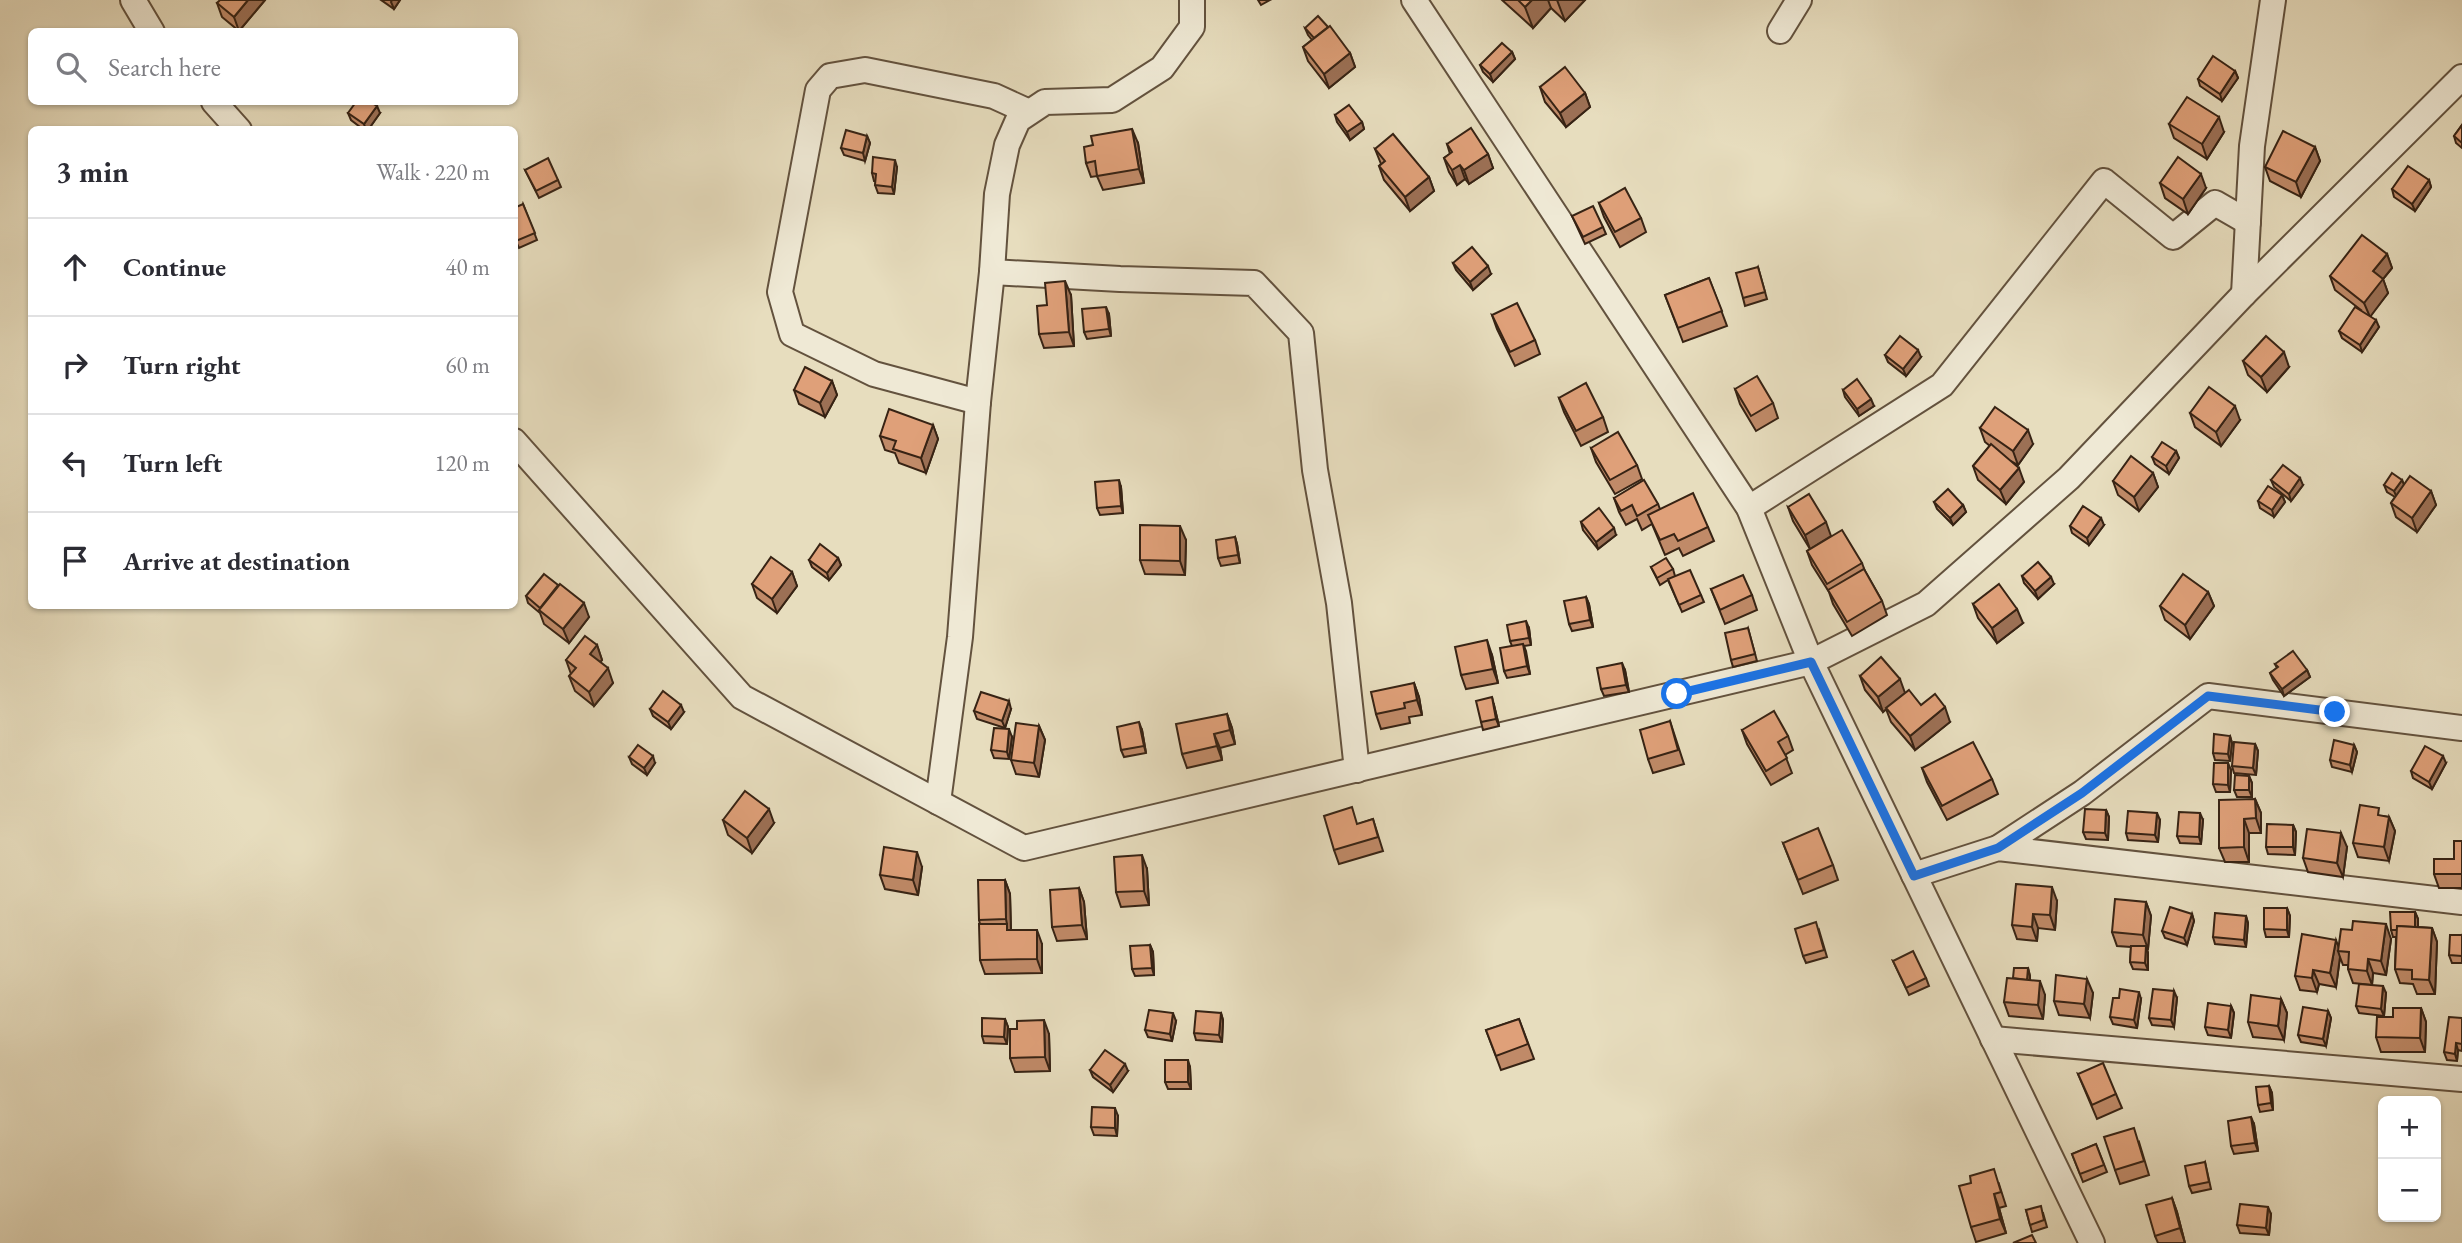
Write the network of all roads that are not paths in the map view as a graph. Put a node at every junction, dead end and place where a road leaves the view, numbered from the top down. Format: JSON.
{"nodes":[{"id":1,"x":133,"y":0,"type":"edge"},
{"id":2,"x":1192,"y":0,"type":"edge"},
{"id":3,"x":1799,"y":0,"type":"edge"},
{"id":4,"x":2273,"y":0,"type":"edge"},
{"id":5,"x":1428,"y":6,"type":"edge"},
{"id":6,"x":150,"y":28,"type":"edge"},
{"id":7,"x":1780,"y":31,"type":"dead end"},
{"id":8,"x":2462,"y":77,"type":"edge"},
{"id":9,"x":217,"y":105,"type":"edge"},
{"id":10,"x":1029,"y":112,"type":"junction"},
{"id":11,"x":235,"y":126,"type":"edge"},
{"id":12,"x":2248,"y":222,"type":"junction"},
{"id":13,"x":992,"y":272,"type":"junction"},
{"id":14,"x":2244,"y":294,"type":"junction"},
{"id":15,"x":978,"y":402,"type":"junction"},
{"id":16,"x":518,"y":446,"type":"edge"},
{"id":17,"x":1749,"y":508,"type":"junction"},
{"id":18,"x":1811,"y":662,"type":"junction"},
{"id":19,"x":2462,"y":728,"type":"edge"},
{"id":20,"x":1357,"y":769,"type":"junction"},
{"id":21,"x":938,"y":802,"type":"junction"},
{"id":22,"x":1998,"y":848,"type":"junction"},
{"id":23,"x":1914,"y":876,"type":"junction"},
{"id":24,"x":2462,"y":902,"type":"edge"},
{"id":25,"x":1993,"y":1038,"type":"junction"},
{"id":26,"x":2462,"y":1079,"type":"edge"},
{"id":27,"x":2092,"y":1243,"type":"edge"}],
"edges":[{"from":1,"to":6,"type":"street"},
{"from":2,"to":10,"type":"street"},
{"from":3,"to":7,"type":"street"},
{"from":4,"to":12,"type":"street"},
{"from":5,"to":17,"type":"street"},
{"from":8,"to":14,"type":"street"},
{"from":9,"to":11,"type":"street"},
{"from":10,"to":13,"type":"street"},
{"from":10,"to":15,"type":"street"},
{"from":12,"to":14,"type":"street"},
{"from":12,"to":17,"type":"street"},
{"from":13,"to":15,"type":"street"},
{"from":13,"to":20,"type":"street"},
{"from":14,"to":18,"type":"street"},
{"from":15,"to":21,"type":"street"},
{"from":16,"to":21,"type":"street"},
{"from":17,"to":18,"type":"street"},
{"from":18,"to":20,"type":"street"},
{"from":18,"to":23,"type":"street"},
{"from":19,"to":22,"type":"street"},
{"from":20,"to":21,"type":"street"},
{"from":22,"to":23,"type":"street"},
{"from":22,"to":24,"type":"street"},
{"from":23,"to":25,"type":"street"},
{"from":25,"to":26,"type":"street"},
{"from":25,"to":27,"type":"street"}]}
